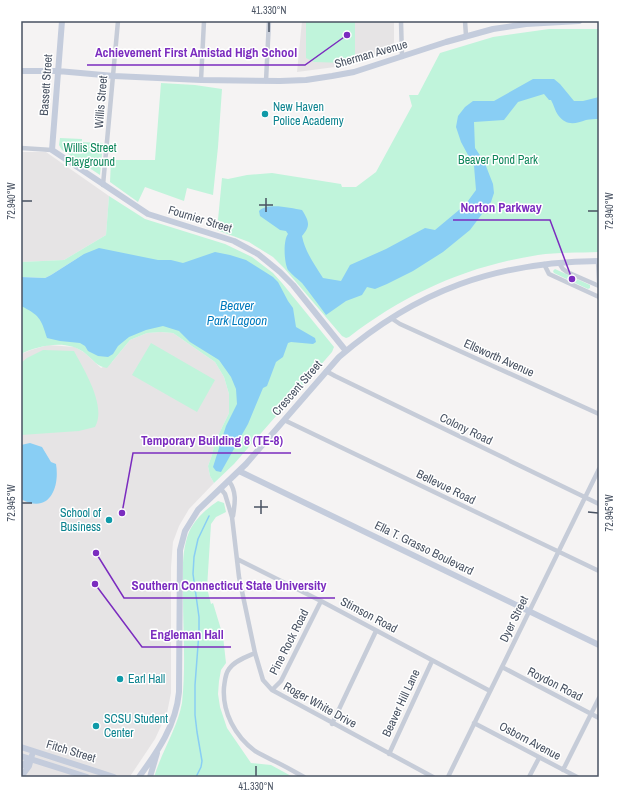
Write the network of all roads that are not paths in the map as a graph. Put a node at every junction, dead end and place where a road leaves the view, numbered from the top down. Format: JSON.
{"nodes":[{"id":1,"x":62,"y":21,"type":"edge"},
{"id":2,"x":118,"y":21,"type":"edge"},
{"id":3,"x":204,"y":21,"type":"edge"},
{"id":4,"x":269,"y":21,"type":"edge"},
{"id":5,"x":401,"y":21,"type":"edge"},
{"id":6,"x":465,"y":21,"type":"edge"},
{"id":7,"x":579,"y":21,"type":"edge"},
{"id":8,"x":526,"y":22,"type":"edge"},
{"id":9,"x":466,"y":36,"type":"junction"},
{"id":10,"x":402,"y":57,"type":"junction"},
{"id":11,"x":21,"y":71,"type":"edge"},
{"id":12,"x":58,"y":71,"type":"junction"},
{"id":13,"x":114,"y":76,"type":"junction"},
{"id":14,"x":201,"y":80,"type":"junction"},
{"id":15,"x":266,"y":81,"type":"junction"},
{"id":16,"x":21,"y":148,"type":"edge"},
{"id":17,"x":52,"y":150,"type":"junction"},
{"id":18,"x":103,"y":185,"type":"junction"},
{"id":19,"x":598,"y":261,"type":"edge"},
{"id":20,"x":559,"y":263,"type":"junction"},
{"id":21,"x":544,"y":264,"type":"junction"},
{"id":22,"x":598,"y":284,"type":"edge"},
{"id":23,"x":591,"y":294,"type":"junction"},
{"id":24,"x":599,"y":297,"type":"edge"},
{"id":25,"x":391,"y":318,"type":"junction"},
{"id":26,"x":346,"y":351,"type":"junction"},
{"id":27,"x":326,"y":371,"type":"junction"},
{"id":28,"x":599,"y":414,"type":"edge"},
{"id":29,"x":284,"y":420,"type":"junction"},
{"id":30,"x":599,"y":469,"type":"edge"},
{"id":31,"x":239,"y":471,"type":"junction"},
{"id":32,"x":229,"y":481,"type":"junction"},
{"id":33,"x":221,"y":489,"type":"junction"},
{"id":34,"x":585,"y":497,"type":"junction"},
{"id":35,"x":599,"y":504,"type":"edge"},
{"id":36,"x":232,"y":517,"type":"junction"},
{"id":37,"x":558,"y":552,"type":"junction"},
{"id":38,"x":237,"y":559,"type":"junction"},
{"id":39,"x":599,"y":571,"type":"edge"},
{"id":40,"x":321,"y":601,"type":"junction"},
{"id":41,"x":529,"y":612,"type":"junction"},
{"id":42,"x":376,"y":631,"type":"junction"},
{"id":43,"x":599,"y":645,"type":"edge"},
{"id":44,"x":254,"y":653,"type":"junction"},
{"id":45,"x":432,"y":660,"type":"junction"},
{"id":46,"x":502,"y":667,"type":"junction"},
{"id":47,"x":272,"y":690,"type":"junction"},
{"id":48,"x":490,"y":691,"type":"junction"},
{"id":49,"x":599,"y":698,"type":"edge"},
{"id":50,"x":591,"y":714,"type":"junction"},
{"id":51,"x":599,"y":718,"type":"edge"},
{"id":52,"x":474,"y":723,"type":"junction"},
{"id":53,"x":332,"y":724,"type":"junction"},
{"id":54,"x":21,"y":747,"type":"edge"},
{"id":55,"x":33,"y":751,"type":"junction"},
{"id":56,"x":157,"y":751,"type":"junction"},
{"id":57,"x":389,"y":754,"type":"junction"},
{"id":58,"x":21,"y":756,"type":"edge"},
{"id":59,"x":539,"y":758,"type":"junction"},
{"id":60,"x":31,"y":759,"type":"junction"},
{"id":61,"x":21,"y":766,"type":"edge"},
{"id":62,"x":563,"y":770,"type":"junction"},
{"id":63,"x":22,"y":777,"type":"edge"},
{"id":64,"x":87,"y":777,"type":"edge"},
{"id":65,"x":114,"y":777,"type":"edge"},
{"id":66,"x":139,"y":777,"type":"edge"},
{"id":67,"x":150,"y":777,"type":"edge"},
{"id":68,"x":304,"y":777,"type":"edge"},
{"id":69,"x":433,"y":777,"type":"edge"},
{"id":70,"x":448,"y":777,"type":"edge"},
{"id":71,"x":529,"y":777,"type":"edge"},
{"id":72,"x":576,"y":777,"type":"edge"}],
"edges":[{"from":1,"to":12,"type":"main road","name":"Bassett Street"},
{"from":2,"to":13,"type":"street","name":"Willis Street"},
{"from":3,"to":14,"type":"street"},
{"from":4,"to":15,"type":"street"},
{"from":5,"to":10,"type":"street"},
{"from":6,"to":9,"type":"street"},
{"from":7,"to":8,"type":"main road","name":"Sherman Avenue"},
{"from":8,"to":9,"type":"main road","name":"Sherman Avenue"},
{"from":9,"to":10,"type":"main road","name":"Sherman Avenue"},
{"from":10,"to":15,"type":"main road","name":"Sherman Avenue"},
{"from":11,"to":12,"type":"main road","name":"Sherman Avenue"},
{"from":12,"to":13,"type":"main road","name":"Sherman Avenue"},
{"from":12,"to":17,"type":"main road","name":"Bassett Street"},
{"from":13,"to":14,"type":"main road","name":"Sherman Avenue"},
{"from":13,"to":18,"type":"street","name":"Willis Street"},
{"from":14,"to":15,"type":"main road","name":"Sherman Avenue"},
{"from":16,"to":17,"type":"street"},
{"from":17,"to":18,"type":"main road","name":"Fournier Street"},
{"from":18,"to":26,"type":"main road","name":"Fournier Street"},
{"from":19,"to":20,"type":"main road","name":"Crescent Street"},
{"from":19,"to":22,"type":"street"},
{"from":20,"to":21,"type":"main road","name":"Crescent Street"},
{"from":20,"to":22,"type":"street"},
{"from":21,"to":23,"type":"street"},
{"from":21,"to":25,"type":"main road","name":"Crescent Street"},
{"from":22,"to":23,"type":"street"},
{"from":23,"to":24,"type":"street"},
{"from":25,"to":26,"type":"main road","name":"Crescent Street"},
{"from":25,"to":28,"type":"street","name":"Ellsworth Avenue"},
{"from":26,"to":27,"type":"main road","name":"Crescent Street"},
{"from":27,"to":29,"type":"main road","name":"Crescent Street"},
{"from":27,"to":34,"type":"street","name":"Colony Road"},
{"from":29,"to":31,"type":"main road","name":"Crescent Street"},
{"from":29,"to":37,"type":"street","name":"Bellevue Road"},
{"from":30,"to":34,"type":"street","name":"Dyer Street"},
{"from":31,"to":32,"type":"main road","name":"Crescent Street"},
{"from":31,"to":41,"type":"main road","name":"Ella T. Grasso Boulevard"},
{"from":32,"to":33,"type":"main road","name":"Crescent Street"},
{"from":32,"to":36,"type":"street","name":"Roger White Drive"},
{"from":33,"to":36,"type":"street","name":"Roger White Drive"},
{"from":33,"to":56,"type":"main road","name":"Crescent Street"},
{"from":34,"to":35,"type":"street","name":"Colony Road"},
{"from":34,"to":37,"type":"street","name":"Dyer Street"},
{"from":36,"to":38,"type":"street","name":"Roger White Drive"},
{"from":37,"to":39,"type":"street","name":"Bellevue Road"},
{"from":37,"to":41,"type":"street","name":"Dyer Street"},
{"from":38,"to":40,"type":"street","name":"Stimson Road"},
{"from":38,"to":44,"type":"street","name":"Roger White Drive"},
{"from":40,"to":42,"type":"street","name":"Stimson Road"},
{"from":40,"to":47,"type":"street","name":"Pine Rock Road"},
{"from":41,"to":43,"type":"main road","name":"Ella T. Grasso Boulevard"},
{"from":41,"to":46,"type":"street","name":"Dyer Street"},
{"from":42,"to":45,"type":"street","name":"Stimson Road"},
{"from":42,"to":53,"type":"street"},
{"from":44,"to":47,"type":"street","name":"Roger White Drive"},
{"from":44,"to":68,"type":"street"},
{"from":45,"to":48,"type":"street","name":"Stimson Road"},
{"from":45,"to":57,"type":"street","name":"Beaver Hill Lane"},
{"from":46,"to":48,"type":"street","name":"Dyer Street"},
{"from":46,"to":50,"type":"street","name":"Roydon Road"},
{"from":47,"to":53,"type":"street","name":"Roger White Drive"},
{"from":48,"to":52,"type":"street","name":"Dyer Street"},
{"from":49,"to":50,"type":"street"},
{"from":50,"to":51,"type":"street","name":"Roydon Road"},
{"from":50,"to":62,"type":"street"},
{"from":52,"to":59,"type":"street","name":"Osborn Avenue"},
{"from":52,"to":70,"type":"street","name":"Dyer Street"},
{"from":53,"to":57,"type":"street","name":"Roger White Drive"},
{"from":54,"to":55,"type":"main road","name":"Fitch Street"},
{"from":55,"to":60,"type":"main road"},
{"from":55,"to":65,"type":"main road","name":"Fitch Street"},
{"from":56,"to":66,"type":"main road","name":"Crescent Street"},
{"from":56,"to":67,"type":"main road","name":"Crescent Street"},
{"from":57,"to":69,"type":"street","name":"Roger White Drive"},
{"from":58,"to":60,"type":"main road","name":"Fitch Street"},
{"from":59,"to":62,"type":"street","name":"Osborn Avenue"},
{"from":59,"to":71,"type":"street"},
{"from":60,"to":61,"type":"main road"},
{"from":60,"to":63,"type":"main road"},
{"from":60,"to":64,"type":"main road","name":"Fitch Street"},
{"from":62,"to":72,"type":"street","name":"Osborn Avenue"}]}
